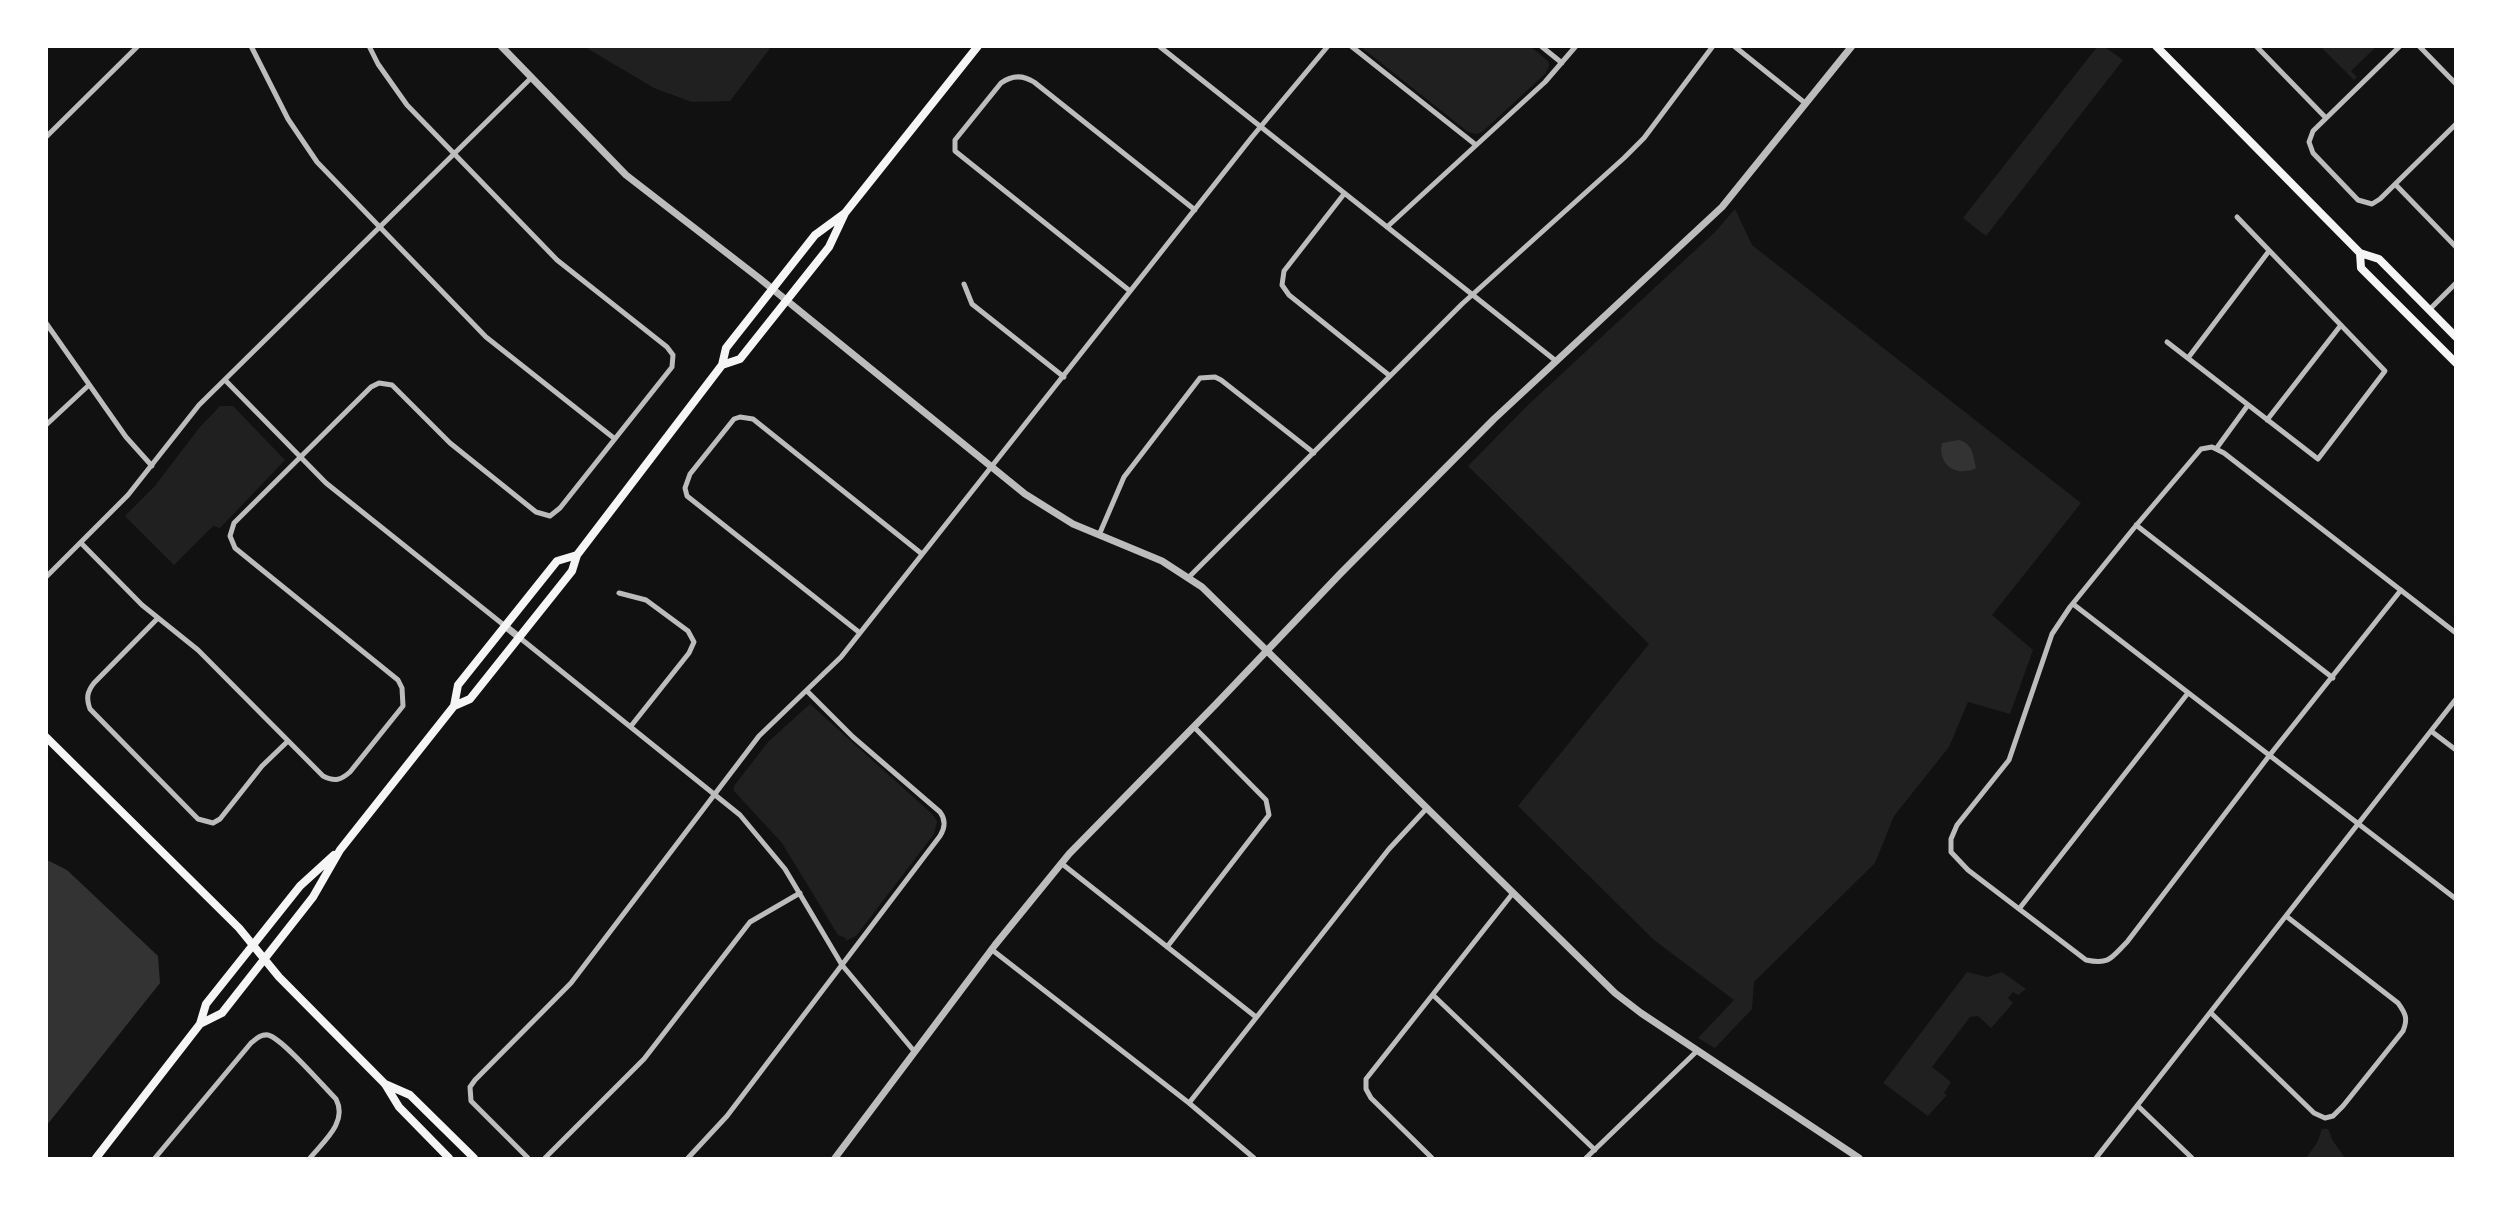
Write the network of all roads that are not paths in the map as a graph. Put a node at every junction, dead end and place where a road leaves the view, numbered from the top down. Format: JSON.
{"nodes":[{"id":1,"x":138,"y":46,"type":"edge"},
{"id":2,"x":251,"y":46,"type":"edge"},
{"id":3,"x":369,"y":46,"type":"edge"},
{"id":4,"x":501,"y":46,"type":"edge"},
{"id":5,"x":978,"y":46,"type":"edge"},
{"id":6,"x":1159,"y":46,"type":"edge"},
{"id":7,"x":1328,"y":46,"type":"edge"},
{"id":8,"x":1351,"y":46,"type":"edge"},
{"id":9,"x":1541,"y":46,"type":"edge"},
{"id":10,"x":1576,"y":46,"type":"edge"},
{"id":11,"x":1713,"y":46,"type":"edge"},
{"id":12,"x":1734,"y":46,"type":"edge"},
{"id":13,"x":1852,"y":46,"type":"edge"},
{"id":14,"x":2156,"y":46,"type":"edge"},
{"id":15,"x":2256,"y":46,"type":"edge"},
{"id":16,"x":2400,"y":46,"type":"edge"},
{"id":17,"x":2419,"y":46,"type":"edge"},
{"id":18,"x":1563,"y":63,"type":"junction"},
{"id":19,"x":531,"y":78,"type":"junction"},
{"id":20,"x":2456,"y":84,"type":"edge"},
{"id":21,"x":1804,"y":103,"type":"junction"},
{"id":22,"x":2326,"y":118,"type":"junction"},
{"id":23,"x":2456,"y":124,"type":"edge"},
{"id":24,"x":1261,"y":127,"type":"junction"},
{"id":25,"x":46,"y":137,"type":"edge"},
{"id":26,"x":1476,"y":145,"type":"junction"},
{"id":27,"x":454,"y":154,"type":"junction"},
{"id":28,"x":2395,"y":184,"type":"junction"},
{"id":29,"x":1344,"y":194,"type":"junction"},
{"id":30,"x":1195,"y":210,"type":"junction"},
{"id":31,"x":845,"y":213,"type":"junction"},
{"id":32,"x":2237,"y":217,"type":"dead end"},
{"id":33,"x":380,"y":227,"type":"junction"},
{"id":34,"x":1387,"y":227,"type":"junction"},
{"id":35,"x":2456,"y":247,"type":"edge"},
{"id":36,"x":2269,"y":251,"type":"junction"},
{"id":37,"x":2361,"y":254,"type":"junction"},
{"id":38,"x":964,"y":284,"type":"dead end"},
{"id":39,"x":2456,"y":284,"type":"edge"},
{"id":40,"x":773,"y":289,"type":"junction"},
{"id":41,"x":1130,"y":291,"type":"junction"},
{"id":42,"x":1472,"y":294,"type":"junction"},
{"id":43,"x":787,"y":301,"type":"junction"},
{"id":44,"x":2429,"y":310,"type":"junction"},
{"id":45,"x":46,"y":323,"type":"edge"},
{"id":46,"x":2341,"y":325,"type":"junction"},
{"id":47,"x":2456,"y":337,"type":"edge"},
{"id":48,"x":2167,"y":342,"type":"dead end"},
{"id":49,"x":2188,"y":358,"type":"junction"},
{"id":50,"x":1556,"y":361,"type":"junction"},
{"id":51,"x":2456,"y":363,"type":"edge"},
{"id":52,"x":722,"y":364,"type":"junction"},
{"id":53,"x":1390,"y":376,"type":"junction"},
{"id":54,"x":1064,"y":377,"type":"junction"},
{"id":55,"x":225,"y":380,"type":"junction"},
{"id":56,"x":89,"y":385,"type":"junction"},
{"id":57,"x":2248,"y":405,"type":"junction"},
{"id":58,"x":2267,"y":420,"type":"junction"},
{"id":59,"x":46,"y":425,"type":"edge"},
{"id":60,"x":615,"y":439,"type":"junction"},
{"id":61,"x":2216,"y":449,"type":"junction"},
{"id":62,"x":1314,"y":453,"type":"junction"},
{"id":63,"x":300,"y":456,"type":"junction"},
{"id":64,"x":152,"y":466,"type":"junction"},
{"id":65,"x":992,"y":467,"type":"junction"},
{"id":66,"x":2136,"y":525,"type":"junction"},
{"id":67,"x":1099,"y":535,"type":"junction"},
{"id":68,"x":81,"y":543,"type":"junction"},
{"id":69,"x":922,"y":554,"type":"junction"},
{"id":70,"x":577,"y":555,"type":"junction"},
{"id":71,"x":46,"y":577,"type":"edge"},
{"id":72,"x":1188,"y":578,"type":"junction"},
{"id":73,"x":2401,"y":590,"type":"junction"},
{"id":74,"x":619,"y":593,"type":"dead end"},
{"id":75,"x":2073,"y":604,"type":"junction"},
{"id":76,"x":158,"y":618,"type":"junction"},
{"id":77,"x":505,"y":626,"type":"junction"},
{"id":78,"x":860,"y":633,"type":"junction"},
{"id":79,"x":2456,"y":633,"type":"edge"},
{"id":80,"x":520,"y":638,"type":"junction"},
{"id":81,"x":1267,"y":650,"type":"junction"},
{"id":82,"x":2333,"y":678,"type":"junction"},
{"id":83,"x":807,"y":690,"type":"junction"},
{"id":84,"x":2188,"y":693,"type":"junction"},
{"id":85,"x":2456,"y":699,"type":"edge"},
{"id":86,"x":454,"y":706,"type":"junction"},
{"id":87,"x":631,"y":726,"type":"junction"},
{"id":88,"x":1194,"y":727,"type":"junction"},
{"id":89,"x":2431,"y":731,"type":"junction"},
{"id":90,"x":46,"y":737,"type":"edge"},
{"id":91,"x":288,"y":741,"type":"junction"},
{"id":92,"x":2456,"y":750,"type":"edge"},
{"id":93,"x":2269,"y":756,"type":"junction"},
{"id":94,"x":715,"y":793,"type":"junction"},
{"id":95,"x":1427,"y":808,"type":"junction"},
{"id":96,"x":2358,"y":824,"type":"junction"},
{"id":97,"x":340,"y":850,"type":"junction"},
{"id":98,"x":1061,"y":863,"type":"junction"},
{"id":99,"x":800,"y":893,"type":"junction"},
{"id":100,"x":1513,"y":893,"type":"junction"},
{"id":101,"x":2456,"y":899,"type":"edge"},
{"id":102,"x":2019,"y":909,"type":"junction"},
{"id":103,"x":2286,"y":916,"type":"junction"},
{"id":104,"x":253,"y":945,"type":"junction"},
{"id":105,"x":1167,"y":947,"type":"junction"},
{"id":106,"x":991,"y":950,"type":"junction"},
{"id":107,"x":264,"y":959,"type":"junction"},
{"id":108,"x":842,"y":965,"type":"junction"},
{"id":109,"x":1433,"y":995,"type":"junction"},
{"id":110,"x":2211,"y":1013,"type":"junction"},
{"id":111,"x":1256,"y":1017,"type":"junction"},
{"id":112,"x":200,"y":1024,"type":"junction"},
{"id":113,"x":914,"y":1051,"type":"junction"},
{"id":114,"x":1697,"y":1051,"type":"junction"},
{"id":115,"x":385,"y":1084,"type":"junction"},
{"id":116,"x":1189,"y":1103,"type":"junction"},
{"id":117,"x":2139,"y":1107,"type":"junction"},
{"id":118,"x":1595,"y":1150,"type":"junction"},
{"id":119,"x":96,"y":1158,"type":"edge"},
{"id":120,"x":155,"y":1158,"type":"edge"},
{"id":121,"x":310,"y":1158,"type":"edge"},
{"id":122,"x":449,"y":1158,"type":"edge"},
{"id":123,"x":474,"y":1158,"type":"edge"},
{"id":124,"x":528,"y":1158,"type":"edge"},
{"id":125,"x":545,"y":1158,"type":"edge"},
{"id":126,"x":688,"y":1158,"type":"edge"},
{"id":127,"x":835,"y":1158,"type":"edge"},
{"id":128,"x":1254,"y":1158,"type":"edge"},
{"id":129,"x":1432,"y":1158,"type":"edge"},
{"id":130,"x":1587,"y":1158,"type":"edge"},
{"id":131,"x":1859,"y":1158,"type":"edge"},
{"id":132,"x":2096,"y":1158,"type":"edge"},
{"id":133,"x":2192,"y":1158,"type":"edge"}],
"edges":[{"from":1,"to":25,"type":"street"},
{"from":2,"to":33,"type":"street"},
{"from":3,"to":27,"type":"street"},
{"from":4,"to":19,"type":"street"},
{"from":5,"to":31,"type":"main road"},
{"from":6,"to":24,"type":"street"},
{"from":7,"to":24,"type":"street"},
{"from":8,"to":26,"type":"street"},
{"from":9,"to":18,"type":"street"},
{"from":10,"to":18,"type":"street"},
{"from":11,"to":42,"type":"street"},
{"from":12,"to":21,"type":"street"},
{"from":13,"to":21,"type":"street"},
{"from":14,"to":37,"type":"main road"},
{"from":15,"to":22,"type":"street"},
{"from":16,"to":22,"type":"street"},
{"from":17,"to":20,"type":"street"},
{"from":18,"to":26,"type":"street"},
{"from":19,"to":27,"type":"street"},
{"from":19,"to":40,"type":"street"},
{"from":21,"to":50,"type":"street"},
{"from":22,"to":28,"type":"street"},
{"from":23,"to":28,"type":"street"},
{"from":24,"to":29,"type":"street"},
{"from":24,"to":30,"type":"street"},
{"from":26,"to":34,"type":"street"},
{"from":27,"to":33,"type":"street"},
{"from":27,"to":60,"type":"street"},
{"from":28,"to":35,"type":"street"},
{"from":29,"to":34,"type":"street"},
{"from":29,"to":53,"type":"street"},
{"from":30,"to":41,"type":"street"},
{"from":30,"to":41,"type":"street"},
{"from":31,"to":40,"type":"main road"},
{"from":31,"to":43,"type":"main road"},
{"from":32,"to":36,"type":"street"},
{"from":33,"to":55,"type":"street"},
{"from":33,"to":60,"type":"street"},
{"from":34,"to":42,"type":"street"},
{"from":36,"to":46,"type":"street"},
{"from":36,"to":49,"type":"street"},
{"from":37,"to":44,"type":"main road"},
{"from":37,"to":51,"type":"main road"},
{"from":38,"to":54,"type":"street"},
{"from":39,"to":44,"type":"street"},
{"from":40,"to":43,"type":"street"},
{"from":40,"to":52,"type":"main road"},
{"from":41,"to":54,"type":"street"},
{"from":42,"to":50,"type":"street"},
{"from":42,"to":53,"type":"street"},
{"from":43,"to":52,"type":"main road"},
{"from":43,"to":65,"type":"street"},
{"from":44,"to":47,"type":"main road"},
{"from":45,"to":56,"type":"street"},
{"from":46,"to":58,"type":"street"},
{"from":46,"to":58,"type":"street"},
{"from":48,"to":49,"type":"street"},
{"from":49,"to":57,"type":"street"},
{"from":50,"to":81,"type":"street"},
{"from":52,"to":70,"type":"main road"},
{"from":53,"to":62,"type":"street"},
{"from":54,"to":65,"type":"street"},
{"from":55,"to":63,"type":"street"},
{"from":55,"to":64,"type":"street"},
{"from":56,"to":59,"type":"street"},
{"from":56,"to":64,"type":"street"},
{"from":57,"to":58,"type":"street"},
{"from":57,"to":61,"type":"street"},
{"from":60,"to":63,"type":"street"},
{"from":61,"to":66,"type":"street"},
{"from":61,"to":73,"type":"street"},
{"from":62,"to":67,"type":"street"},
{"from":62,"to":72,"type":"street"},
{"from":63,"to":77,"type":"street"},
{"from":63,"to":91,"type":"street"},
{"from":64,"to":68,"type":"street"},
{"from":65,"to":67,"type":"street"},
{"from":65,"to":69,"type":"street"},
{"from":66,"to":75,"type":"street"},
{"from":66,"to":82,"type":"street"},
{"from":67,"to":72,"type":"street"},
{"from":68,"to":71,"type":"street"},
{"from":68,"to":76,"type":"street"},
{"from":69,"to":78,"type":"street"},
{"from":69,"to":78,"type":"street"},
{"from":70,"to":77,"type":"main road"},
{"from":70,"to":80,"type":"main road"},
{"from":72,"to":81,"type":"street"},
{"from":73,"to":79,"type":"street"},
{"from":73,"to":82,"type":"street"},
{"from":74,"to":87,"type":"street"},
{"from":75,"to":84,"type":"street"},
{"from":75,"to":102,"type":"street"},
{"from":76,"to":91,"type":"street"},
{"from":76,"to":91,"type":"street"},
{"from":77,"to":80,"type":"street"},
{"from":77,"to":86,"type":"main road"},
{"from":78,"to":83,"type":"street"},
{"from":80,"to":86,"type":"main road"},
{"from":80,"to":87,"type":"street"},
{"from":81,"to":88,"type":"street"},
{"from":81,"to":95,"type":"street"},
{"from":82,"to":93,"type":"street"},
{"from":83,"to":94,"type":"street"},
{"from":83,"to":108,"type":"street"},
{"from":84,"to":93,"type":"street"},
{"from":84,"to":102,"type":"street"},
{"from":85,"to":89,"type":"street"},
{"from":86,"to":97,"type":"main road"},
{"from":87,"to":94,"type":"street"},
{"from":88,"to":98,"type":"street"},
{"from":88,"to":105,"type":"street"},
{"from":89,"to":92,"type":"street"},
{"from":89,"to":96,"type":"street"},
{"from":90,"to":104,"type":"main road"},
{"from":93,"to":96,"type":"street"},
{"from":93,"to":102,"type":"street"},
{"from":94,"to":99,"type":"street"},
{"from":94,"to":124,"type":"street"},
{"from":95,"to":100,"type":"street"},
{"from":95,"to":111,"type":"street"},
{"from":96,"to":101,"type":"street"},
{"from":96,"to":103,"type":"street"},
{"from":97,"to":104,"type":"main road"},
{"from":97,"to":107,"type":"main road"},
{"from":98,"to":105,"type":"street"},
{"from":98,"to":106,"type":"street"},
{"from":99,"to":108,"type":"street"},
{"from":99,"to":125,"type":"street"},
{"from":100,"to":109,"type":"street"},
{"from":100,"to":114,"type":"street"},
{"from":103,"to":110,"type":"street"},
{"from":103,"to":110,"type":"street"},
{"from":104,"to":107,"type":"main road"},
{"from":104,"to":112,"type":"main road"},
{"from":105,"to":111,"type":"street"},
{"from":106,"to":113,"type":"street"},
{"from":106,"to":116,"type":"street"},
{"from":107,"to":112,"type":"main road"},
{"from":107,"to":115,"type":"main road"},
{"from":108,"to":113,"type":"street"},
{"from":108,"to":126,"type":"street"},
{"from":109,"to":118,"type":"street"},
{"from":109,"to":129,"type":"street"},
{"from":110,"to":117,"type":"street"},
{"from":111,"to":116,"type":"street"},
{"from":112,"to":119,"type":"main road"},
{"from":113,"to":127,"type":"street"},
{"from":114,"to":118,"type":"street"},
{"from":114,"to":131,"type":"street"},
{"from":115,"to":122,"type":"main road"},
{"from":115,"to":123,"type":"main road"},
{"from":116,"to":128,"type":"street"},
{"from":117,"to":132,"type":"street"},
{"from":117,"to":133,"type":"street"},
{"from":118,"to":130,"type":"street"},
{"from":120,"to":121,"type":"street"}]}
